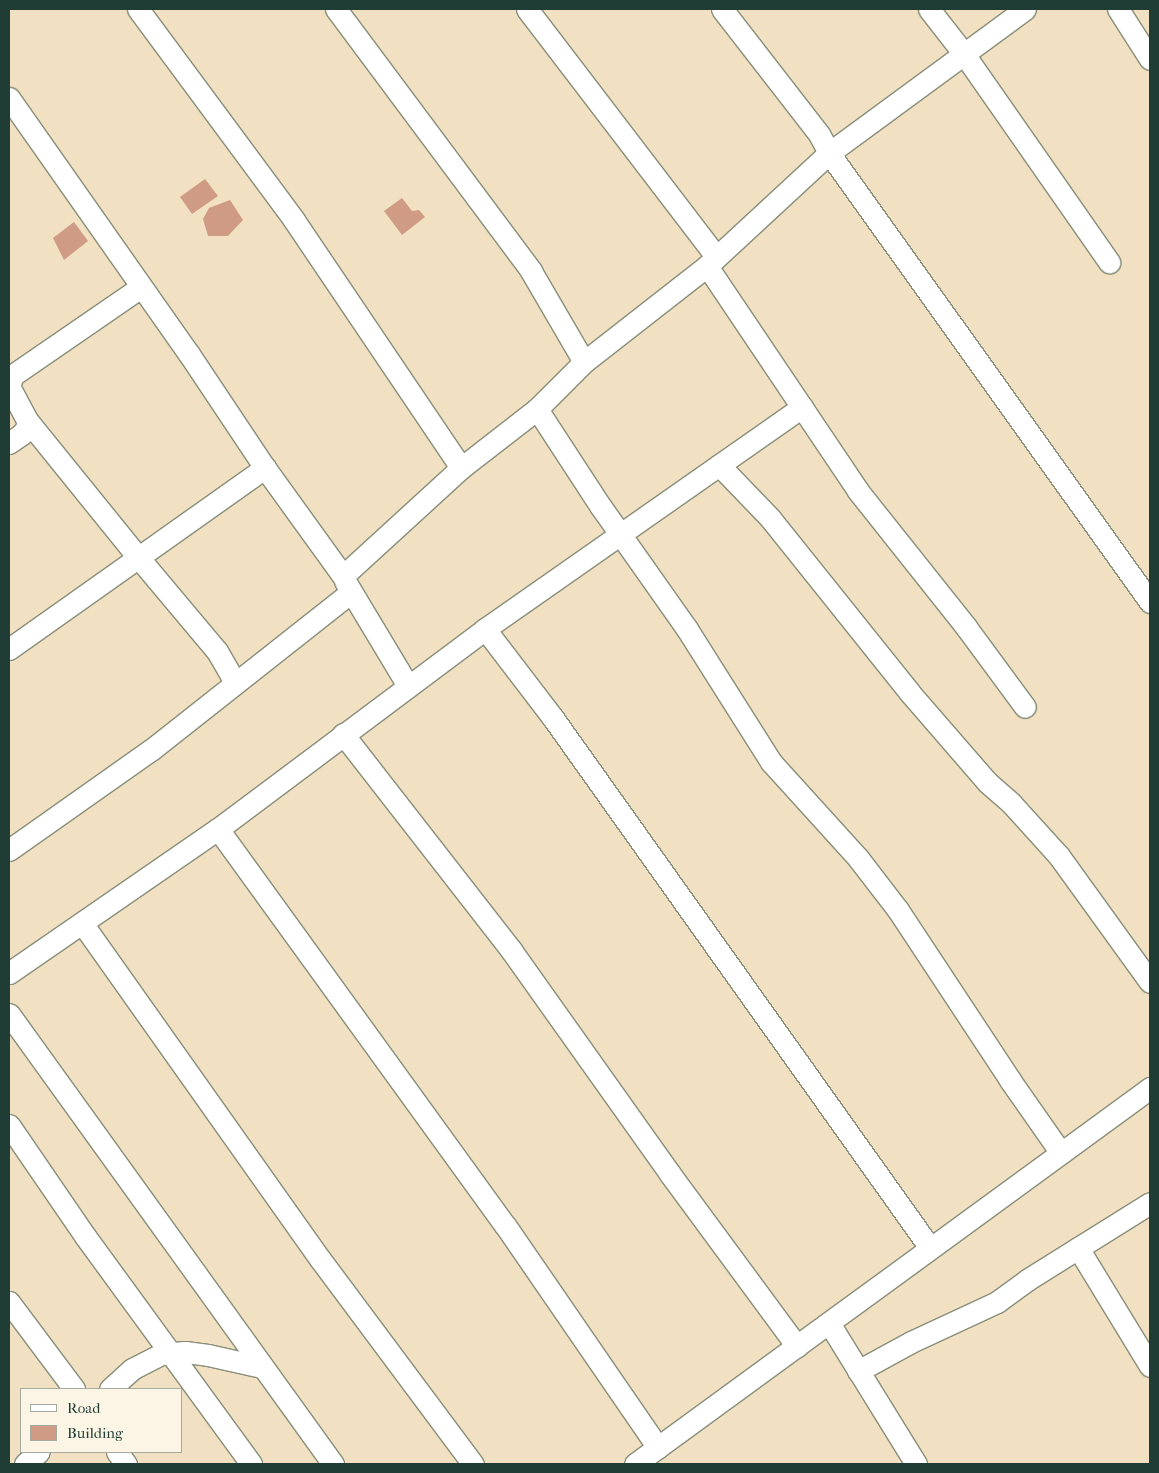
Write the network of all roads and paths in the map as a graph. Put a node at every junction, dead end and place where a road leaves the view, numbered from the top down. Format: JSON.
{"nodes":[{"id":1,"x":138,"y":9,"type":"edge"},
{"id":2,"x":336,"y":9,"type":"edge"},
{"id":3,"x":527,"y":9,"type":"edge"},
{"id":4,"x":722,"y":9,"type":"edge"},
{"id":5,"x":929,"y":9,"type":"edge"},
{"id":6,"x":1025,"y":9,"type":"edge"},
{"id":7,"x":1118,"y":9,"type":"edge"},
{"id":8,"x":964,"y":54,"type":"junction"},
{"id":9,"x":1150,"y":59,"type":"edge"},
{"id":10,"x":9,"y":98,"type":"edge"},
{"id":11,"x":830,"y":153,"type":"junction"},
{"id":12,"x":711,"y":261,"type":"junction"},
{"id":13,"x":1110,"y":262,"type":"dead end"},
{"id":14,"x":141,"y":287,"type":"junction"},
{"id":15,"x":584,"y":362,"type":"junction"},
{"id":16,"x":802,"y":407,"type":"junction"},
{"id":17,"x":537,"y":409,"type":"junction"},
{"id":18,"x":27,"y":420,"type":"junction"},
{"id":19,"x":9,"y":443,"type":"edge"},
{"id":20,"x":719,"y":465,"type":"junction"},
{"id":21,"x":265,"y":468,"type":"junction"},
{"id":22,"x":462,"y":468,"type":"junction"},
{"id":23,"x":620,"y":534,"type":"junction"},
{"id":24,"x":138,"y":558,"type":"junction"},
{"id":25,"x":347,"y":584,"type":"junction"},
{"id":26,"x":1150,"y":602,"type":"edge"},
{"id":27,"x":485,"y":629,"type":"junction"},
{"id":28,"x":9,"y":649,"type":"edge"},
{"id":29,"x":235,"y":682,"type":"junction"},
{"id":30,"x":408,"y":686,"type":"junction"},
{"id":31,"x":1025,"y":707,"type":"dead end"},
{"id":32,"x":343,"y":734,"type":"junction"},
{"id":33,"x":218,"y":829,"type":"junction"},
{"id":34,"x":9,"y":850,"type":"edge"},
{"id":35,"x":82,"y":923,"type":"junction"},
{"id":36,"x":9,"y":973,"type":"edge"},
{"id":37,"x":1150,"y":982,"type":"edge"},
{"id":38,"x":9,"y":1014,"type":"edge"},
{"id":39,"x":1150,"y":1088,"type":"edge"},
{"id":40,"x":9,"y":1125,"type":"edge"},
{"id":41,"x":1061,"y":1153,"type":"junction"},
{"id":42,"x":1150,"y":1203,"type":"edge"},
{"id":43,"x":930,"y":1248,"type":"junction"},
{"id":44,"x":1078,"y":1248,"type":"junction"},
{"id":45,"x":9,"y":1302,"type":"edge"},
{"id":46,"x":829,"y":1323,"type":"junction"},
{"id":47,"x":798,"y":1346,"type":"junction"},
{"id":48,"x":171,"y":1353,"type":"junction"},
{"id":49,"x":262,"y":1366,"type":"junction"},
{"id":50,"x":1150,"y":1366,"type":"edge"},
{"id":51,"x":858,"y":1371,"type":"junction"},
{"id":52,"x":73,"y":1388,"type":"edge"},
{"id":53,"x":111,"y":1388,"type":"edge"},
{"id":54,"x":658,"y":1448,"type":"junction"},
{"id":55,"x":38,"y":1453,"type":"edge"},
{"id":56,"x":118,"y":1453,"type":"edge"},
{"id":57,"x":25,"y":1464,"type":"edge"},
{"id":58,"x":126,"y":1464,"type":"edge"},
{"id":59,"x":251,"y":1464,"type":"edge"},
{"id":60,"x":333,"y":1464,"type":"edge"},
{"id":61,"x":473,"y":1464,"type":"edge"},
{"id":62,"x":635,"y":1464,"type":"edge"},
{"id":63,"x":916,"y":1464,"type":"edge"}],
"edges":[{"from":1,"to":22,"type":"street"},
{"from":2,"to":15,"type":"street"},
{"from":3,"to":12,"type":"street"},
{"from":4,"to":11,"type":"street"},
{"from":5,"to":8,"type":"street"},
{"from":6,"to":8,"type":"street"},
{"from":7,"to":9,"type":"street"},
{"from":8,"to":11,"type":"street"},
{"from":8,"to":13,"type":"street"},
{"from":10,"to":14,"type":"street"},
{"from":11,"to":12,"type":"street"},
{"from":11,"to":26,"type":"street"},
{"from":12,"to":15,"type":"street"},
{"from":12,"to":16,"type":"street"},
{"from":14,"to":18,"type":"street"},
{"from":14,"to":21,"type":"street"},
{"from":15,"to":17,"type":"street"},
{"from":16,"to":20,"type":"street"},
{"from":16,"to":31,"type":"street"},
{"from":17,"to":22,"type":"street"},
{"from":17,"to":23,"type":"street"},
{"from":18,"to":19,"type":"street"},
{"from":18,"to":24,"type":"street"},
{"from":20,"to":23,"type":"street"},
{"from":20,"to":37,"type":"street"},
{"from":21,"to":24,"type":"street"},
{"from":21,"to":25,"type":"street"},
{"from":22,"to":25,"type":"street"},
{"from":23,"to":27,"type":"street"},
{"from":23,"to":41,"type":"street"},
{"from":24,"to":28,"type":"street"},
{"from":24,"to":29,"type":"street"},
{"from":25,"to":29,"type":"street"},
{"from":25,"to":30,"type":"street"},
{"from":27,"to":30,"type":"street"},
{"from":27,"to":43,"type":"street"},
{"from":29,"to":34,"type":"street"},
{"from":30,"to":32,"type":"street"},
{"from":32,"to":33,"type":"street"},
{"from":32,"to":47,"type":"street"},
{"from":33,"to":35,"type":"street"},
{"from":33,"to":54,"type":"street"},
{"from":35,"to":36,"type":"street"},
{"from":35,"to":61,"type":"street"},
{"from":38,"to":49,"type":"street"},
{"from":39,"to":41,"type":"street"},
{"from":40,"to":48,"type":"street"},
{"from":41,"to":43,"type":"street"},
{"from":42,"to":44,"type":"street"},
{"from":43,"to":46,"type":"street"},
{"from":44,"to":50,"type":"street"},
{"from":44,"to":51,"type":"street"},
{"from":45,"to":52,"type":"street"},
{"from":46,"to":47,"type":"street"},
{"from":46,"to":51,"type":"street"},
{"from":47,"to":54,"type":"street"},
{"from":48,"to":49,"type":"street"},
{"from":48,"to":53,"type":"street"},
{"from":48,"to":59,"type":"street"},
{"from":49,"to":60,"type":"street"},
{"from":51,"to":63,"type":"street"},
{"from":54,"to":62,"type":"street"},
{"from":55,"to":57,"type":"street"},
{"from":56,"to":58,"type":"street"}]}
